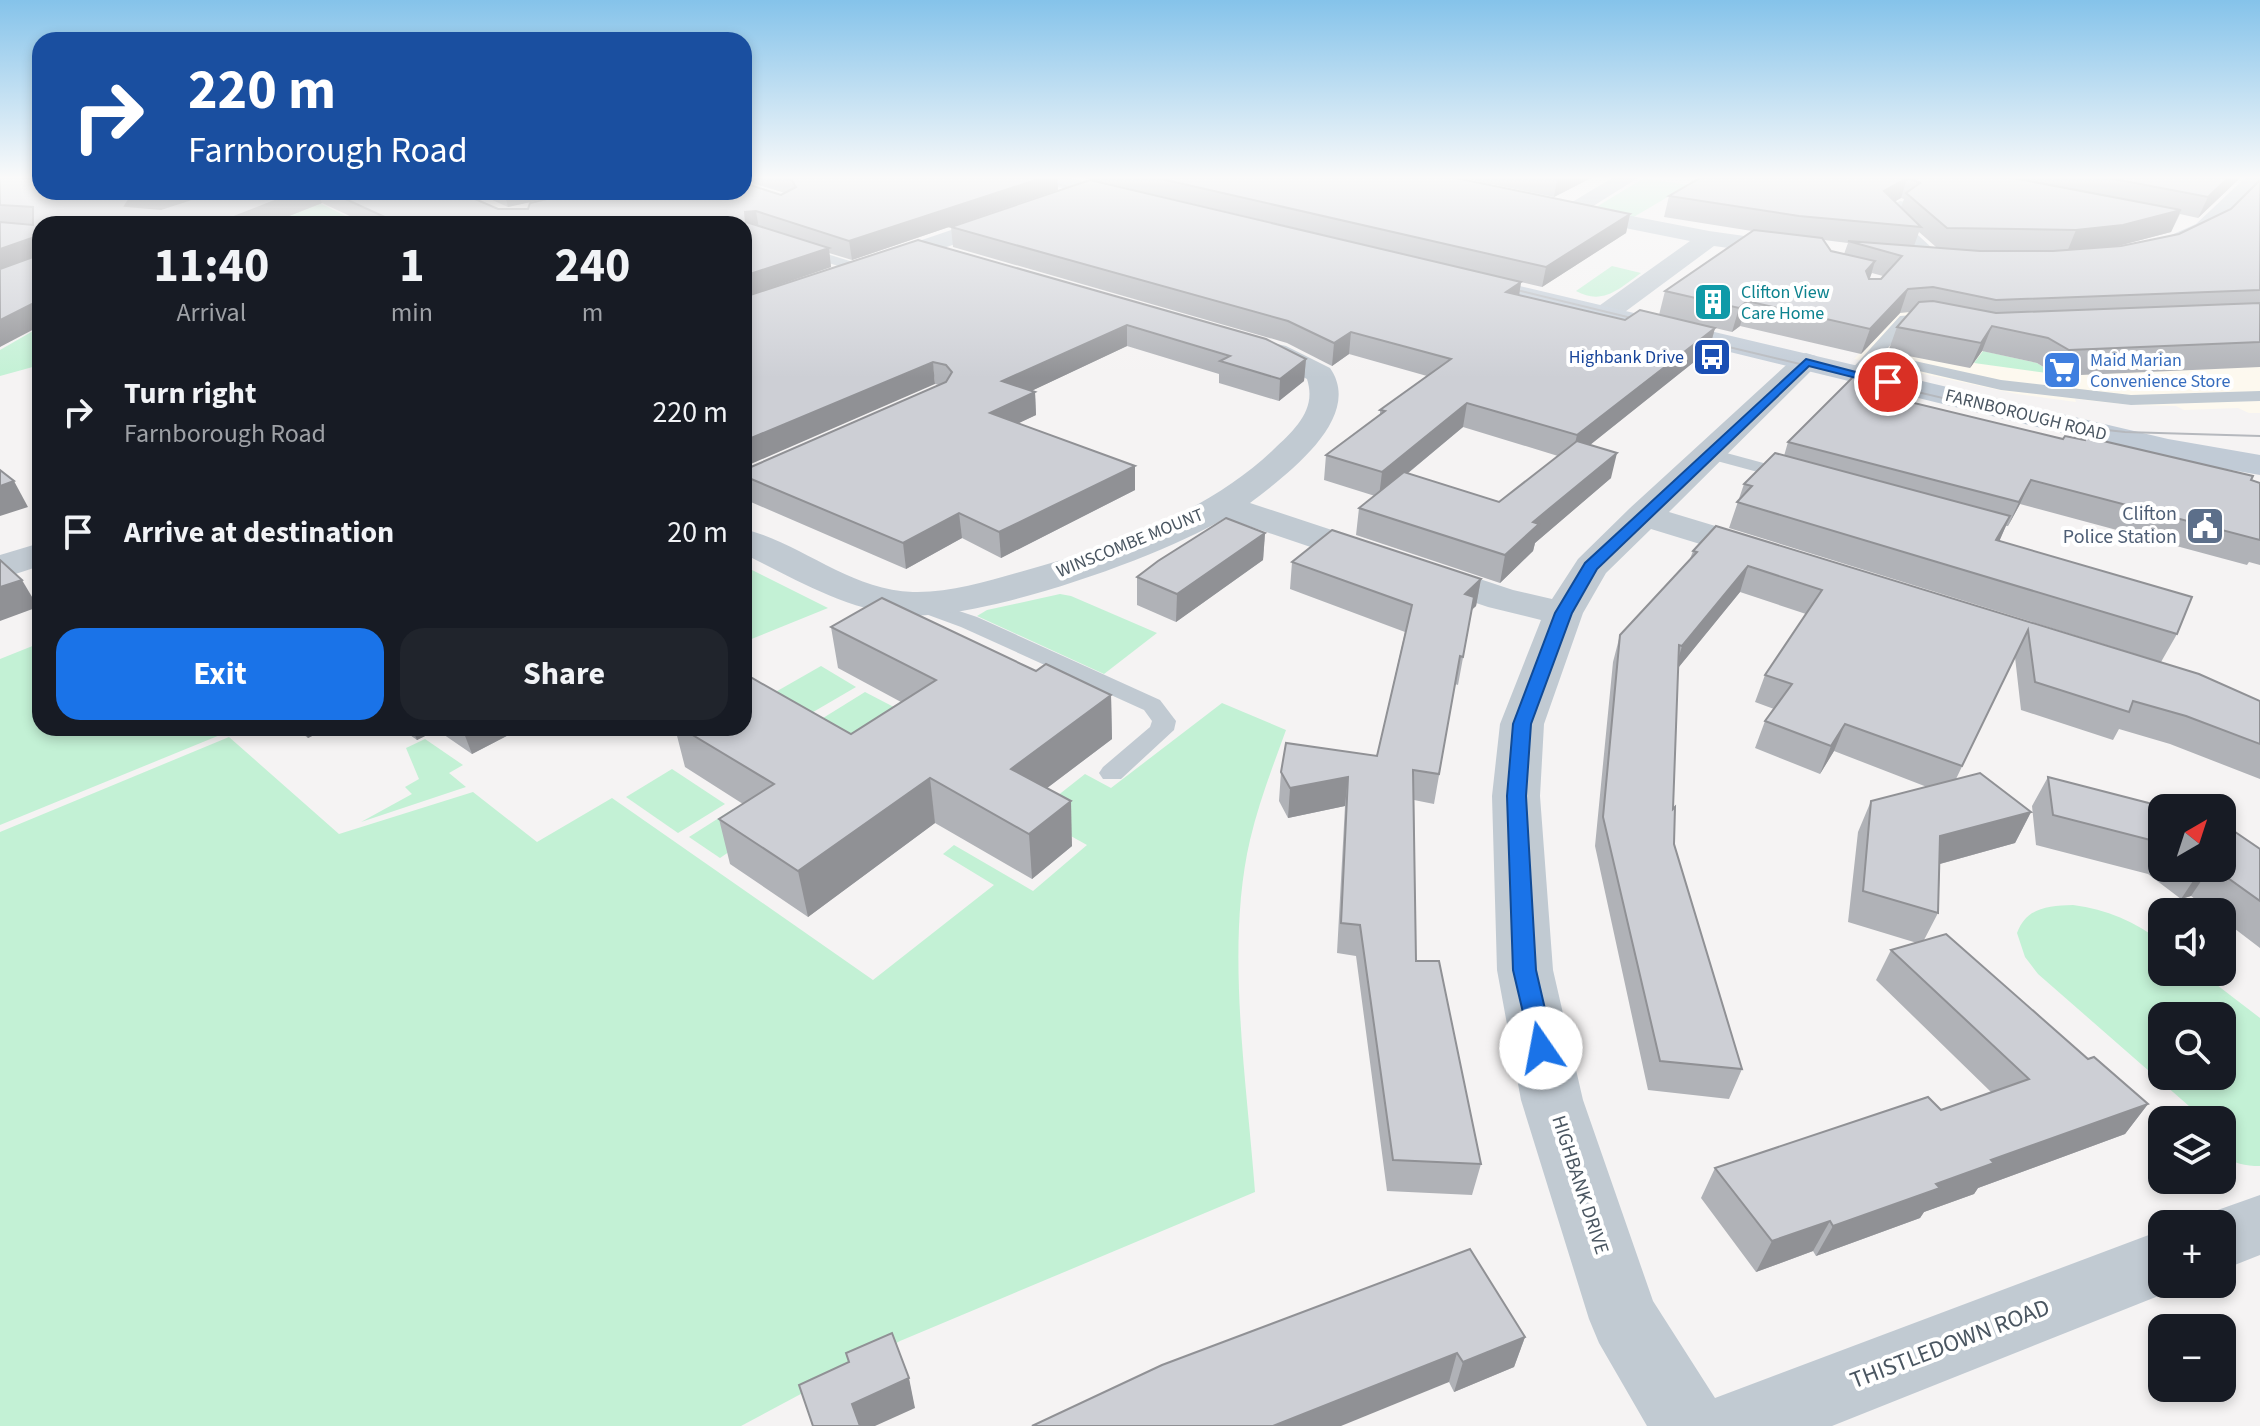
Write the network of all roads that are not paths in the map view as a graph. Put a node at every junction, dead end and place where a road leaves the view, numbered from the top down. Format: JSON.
{"nodes":[{"id":1,"x":786,"y":245,"type":"edge"},
{"id":2,"x":930,"y":245,"type":"edge"},
{"id":3,"x":1700,"y":245,"type":"edge"},
{"id":4,"x":1757,"y":245,"type":"edge"},
{"id":5,"x":1920,"y":245,"type":"edge"},
{"id":6,"x":2166,"y":245,"type":"edge"},
{"id":7,"x":920,"y":248,"type":"junction"},
{"id":8,"x":2141,"y":252,"type":"edge"},
{"id":9,"x":1820,"y":253,"type":"edge"},
{"id":10,"x":1909,"y":261,"type":"edge"},
{"id":11,"x":1939,"y":262,"type":"junction"},
{"id":12,"x":972,"y":263,"type":"edge"},
{"id":13,"x":1963,"y":263,"type":"edge"},
{"id":14,"x":861,"y":269,"type":"junction"},
{"id":15,"x":1443,"y":275,"type":"edge"},
{"id":16,"x":819,"y":283,"type":"edge"},
{"id":17,"x":1605,"y":314,"type":"junction"},
{"id":18,"x":1939,"y":321,"type":"edge"},
{"id":19,"x":1230,"y":339,"type":"edge"},
{"id":20,"x":1806,"y":362,"type":"junction"},
{"id":21,"x":1865,"y":365,"type":"junction"},
{"id":22,"x":2260,"y":396,"type":"edge"},
{"id":23,"x":2168,"y":449,"type":"junction"},
{"id":24,"x":1708,"y":453,"type":"junction"},
{"id":25,"x":2260,"y":465,"type":"edge"},
{"id":26,"x":2260,"y":477,"type":"edge"},
{"id":27,"x":1807,"y":480,"type":"edge"},
{"id":28,"x":1222,"y":505,"type":"junction"},
{"id":29,"x":1642,"y":515,"type":"junction"},
{"id":30,"x":752,"y":544,"type":"edge"},
{"id":31,"x":32,"y":557,"type":"edge"},
{"id":32,"x":1793,"y":562,"type":"edge"},
{"id":33,"x":0,"y":568,"type":"edge"},
{"id":34,"x":920,"y":604,"type":"junction"},
{"id":35,"x":1563,"y":613,"type":"junction"},
{"id":36,"x":1112,"y":773,"type":"dead end"},
{"id":37,"x":2260,"y":1225,"type":"edge"},
{"id":38,"x":2236,"y":1234,"type":"edge"},
{"id":39,"x":2148,"y":1267,"type":"edge"},
{"id":40,"x":1689,"y":1426,"type":"edge"},
{"id":41,"x":1738,"y":1426,"type":"edge"}],
"edges":[{"from":1,"to":14,"type":"lane"},
{"from":2,"to":7,"type":"street"},
{"from":3,"to":17,"type":"street"},
{"from":4,"to":9,"type":"street"},
{"from":5,"to":11,"type":"lane"},
{"from":6,"to":8,"type":"street"},
{"from":7,"to":12,"type":"street"},
{"from":7,"to":14,"type":"street"},
{"from":10,"to":11,"type":"street"},
{"from":11,"to":13,"type":"street"},
{"from":14,"to":16,"type":"street"},
{"from":15,"to":17,"type":"street","name":"FARNBOROUGH ROAD"},
{"from":17,"to":20,"type":"street","name":"FARNBOROUGH ROAD"},
{"from":18,"to":21,"type":"lane"},
{"from":19,"to":28,"type":"street","name":"WINSCOMBE MOUNT"},
{"from":20,"to":21,"type":"street","name":"FARNBOROUGH ROAD"},
{"from":20,"to":24,"type":"street","name":"HIGHBANK DRIVE"},
{"from":21,"to":22,"type":"lane"},
{"from":21,"to":23,"type":"street","name":"FARNBOROUGH ROAD"},
{"from":23,"to":25,"type":"street","name":"FARNBOROUGH ROAD"},
{"from":23,"to":26,"type":"street","name":"FARNBOROUGH ROAD"},
{"from":24,"to":27,"type":"lane"},
{"from":24,"to":29,"type":"street","name":"HIGHBANK DRIVE"},
{"from":28,"to":34,"type":"street","name":"WINSCOMBE MOUNT"},
{"from":28,"to":35,"type":"street"},
{"from":29,"to":32,"type":"street"},
{"from":29,"to":35,"type":"street","name":"HIGHBANK DRIVE"},
{"from":30,"to":34,"type":"street","name":"WINSCOMBE MOUNT"},
{"from":31,"to":33,"type":"street"},
{"from":34,"to":36,"type":"lane"},
{"from":35,"to":40,"type":"street","name":"HIGHBANK DRIVE"},
{"from":37,"to":38,"type":"street"},
{"from":39,"to":41,"type":"street","name":"THISTLEDOWN ROAD"}]}
